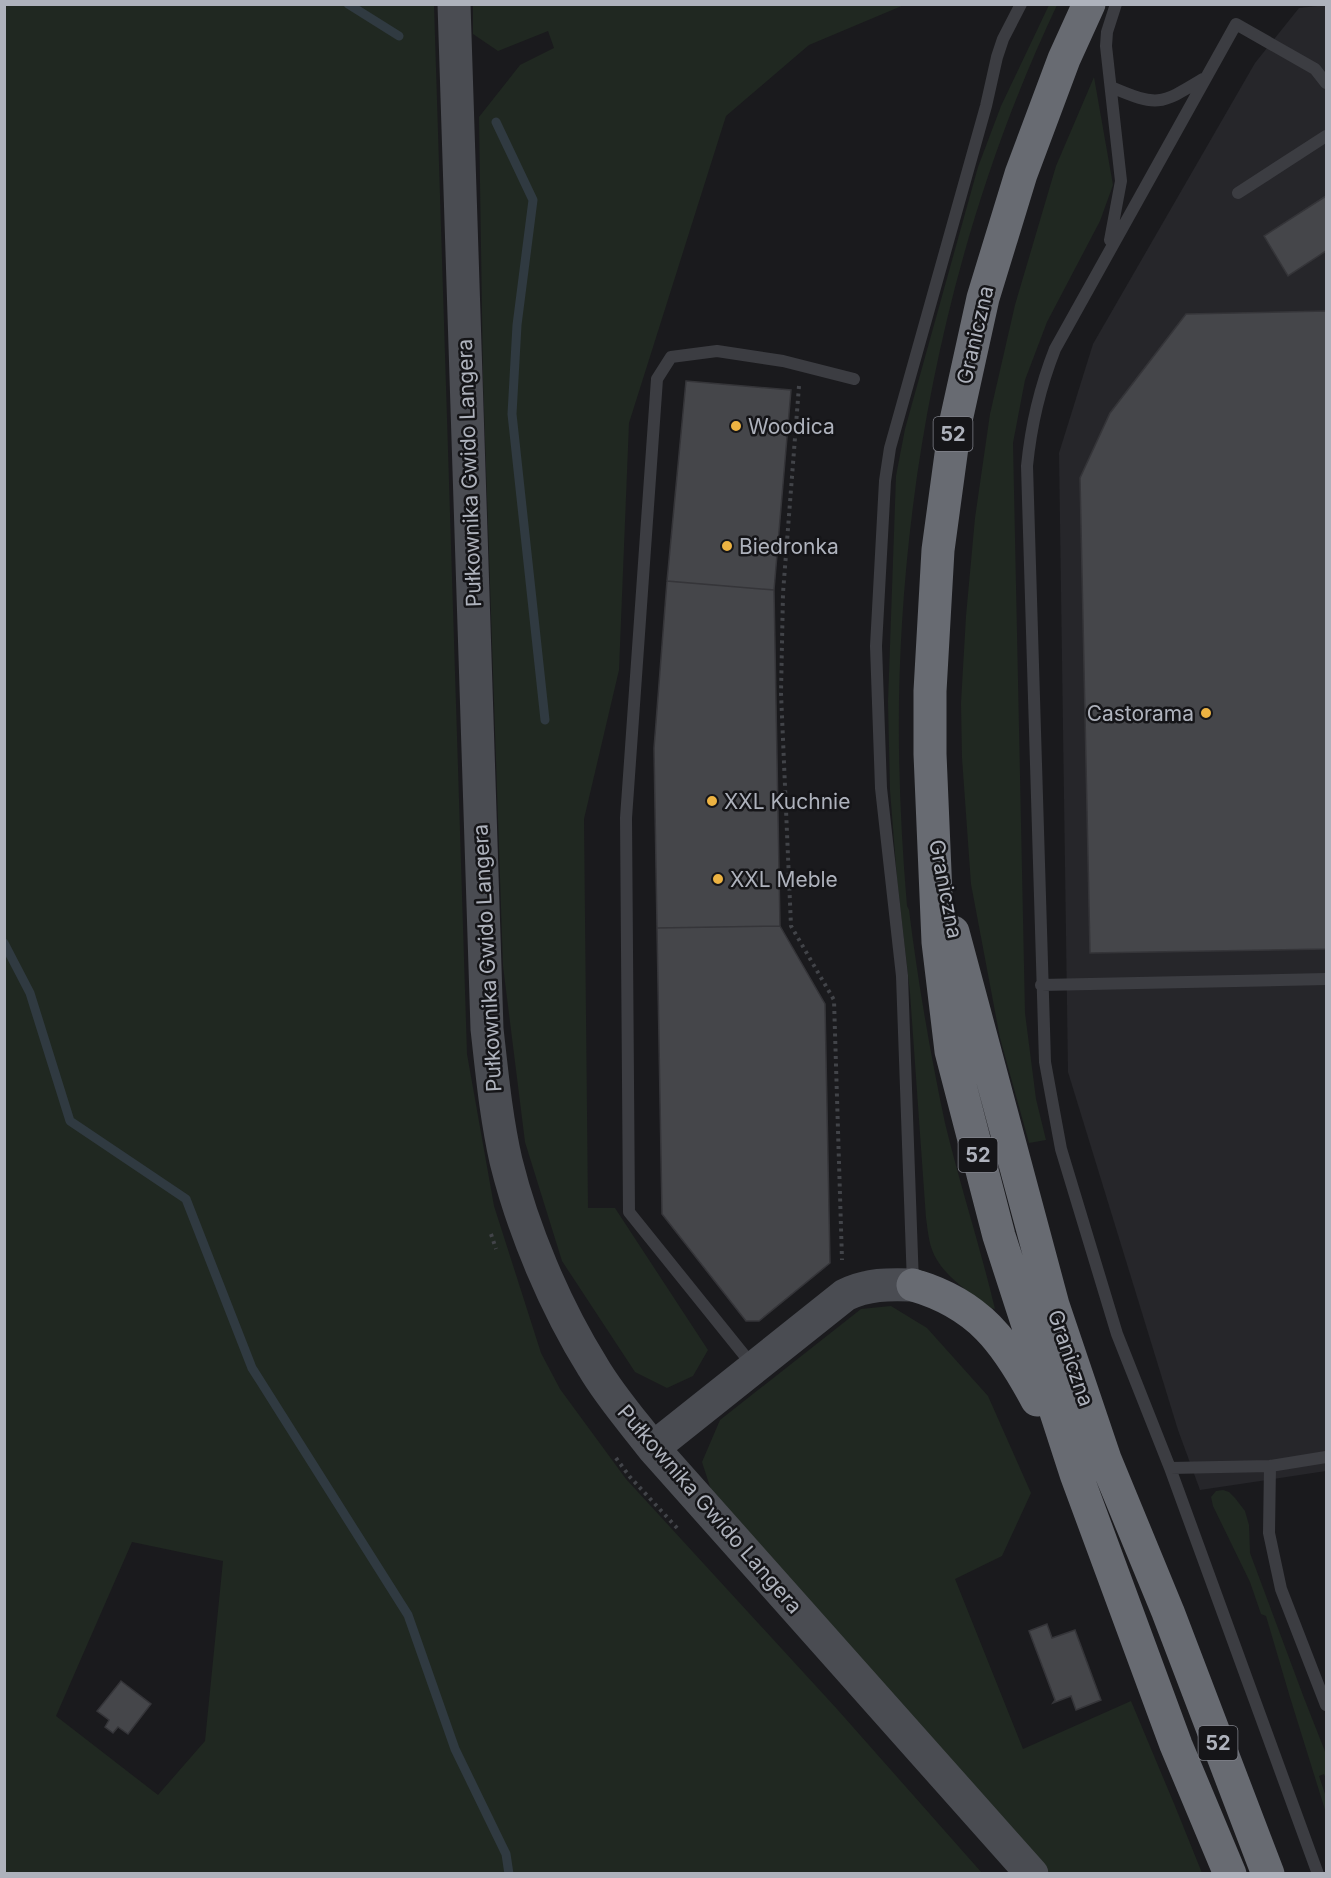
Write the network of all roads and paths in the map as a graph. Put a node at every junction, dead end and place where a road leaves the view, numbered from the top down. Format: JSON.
{"nodes":[{"id":1,"x":454,"y":4,"type":"edge"},
{"id":2,"x":1021,"y":4,"type":"edge"},
{"id":3,"x":1089,"y":4,"type":"edge"},
{"id":4,"x":1116,"y":4,"type":"edge"},
{"id":5,"x":1204,"y":79,"type":"junction"},
{"id":6,"x":1326,"y":83,"type":"edge"},
{"id":7,"x":1111,"y":87,"type":"junction"},
{"id":8,"x":1326,"y":136,"type":"edge"},
{"id":9,"x":1238,"y":193,"type":"dead end"},
{"id":10,"x":1107,"y":253,"type":"junction"},
{"id":11,"x":803,"y":366,"type":"junction"},
{"id":12,"x":854,"y":379,"type":"dead end"},
{"id":13,"x":933,"y":825,"type":"junction"},
{"id":14,"x":1326,"y":979,"type":"edge"},
{"id":15,"x":1041,"y":986,"type":"junction"},
{"id":16,"x":490,"y":1232,"type":"dead end"},
{"id":17,"x":497,"y":1252,"type":"dead end"},
{"id":18,"x":842,"y":1263,"type":"dead end"},
{"id":19,"x":914,"y":1285,"type":"junction"},
{"id":20,"x":754,"y":1366,"type":"junction"},
{"id":21,"x":653,"y":1448,"type":"junction"},
{"id":22,"x":610,"y":1451,"type":"dead end"},
{"id":23,"x":1326,"y":1457,"type":"edge"},
{"id":24,"x":1270,"y":1466,"type":"junction"},
{"id":25,"x":1170,"y":1468,"type":"junction"},
{"id":26,"x":1076,"y":1474,"type":"junction"},
{"id":27,"x":685,"y":1538,"type":"dead end"},
{"id":28,"x":1326,"y":1705,"type":"edge"},
{"id":29,"x":1032,"y":1874,"type":"edge"},
{"id":30,"x":1230,"y":1874,"type":"edge"},
{"id":31,"x":1268,"y":1874,"type":"edge"},
{"id":32,"x":1318,"y":1874,"type":"edge"}],
"edges":[{"from":1,"to":21,"type":"street","name":"Pułkownika Gwido Langera"},
{"from":2,"to":19,"type":"lane"},
{"from":3,"to":13,"type":"highway","name":"Graniczna","number":"52"},
{"from":4,"to":7,"type":"lane"},
{"from":5,"to":6,"type":"lane"},
{"from":5,"to":7,"type":"lane"},
{"from":5,"to":10,"type":"lane"},
{"from":7,"to":10,"type":"lane"},
{"from":8,"to":9,"type":"lane"},
{"from":10,"to":15,"type":"lane"},
{"from":11,"to":12,"type":"lane"},
{"from":11,"to":18,"type":"path"},
{"from":11,"to":20,"type":"lane"},
{"from":13,"to":26,"type":"highway","name":"Graniczna","number":"52"},
{"from":13,"to":31,"type":"highway","name":"Graniczna","number":"52"},
{"from":14,"to":15,"type":"lane"},
{"from":15,"to":25,"type":"lane"},
{"from":16,"to":17,"type":"path"},
{"from":19,"to":20,"type":"street"},
{"from":19,"to":26,"type":"highway"},
{"from":20,"to":21,"type":"street"},
{"from":21,"to":29,"type":"street","name":"Pułkownika Gwido Langera"},
{"from":22,"to":27,"type":"path"},
{"from":23,"to":24,"type":"lane"},
{"from":24,"to":25,"type":"lane"},
{"from":24,"to":28,"type":"lane"},
{"from":25,"to":32,"type":"lane"},
{"from":26,"to":30,"type":"highway","name":"Graniczna","number":"52"}]}
